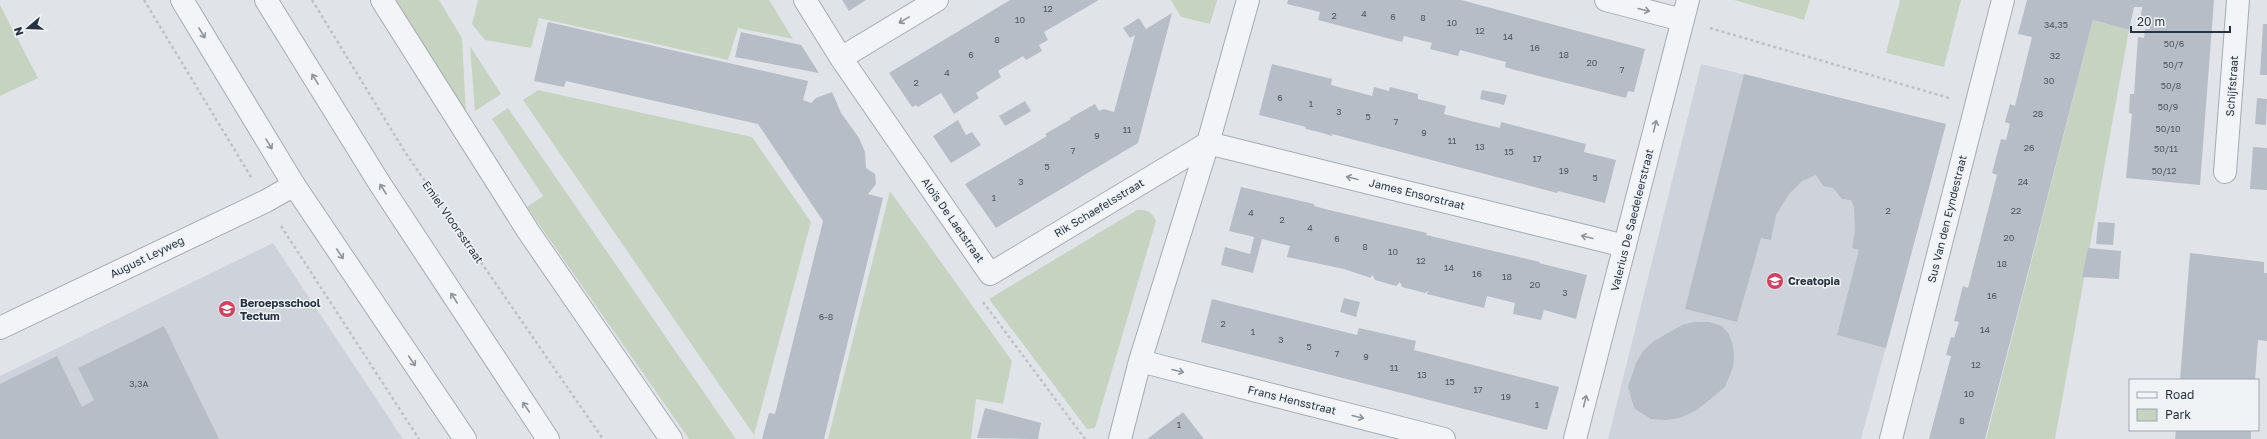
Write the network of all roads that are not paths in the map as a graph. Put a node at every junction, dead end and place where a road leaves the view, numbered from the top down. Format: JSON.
{"nodes":[{"id":1,"x":182,"y":0,"type":"edge"},
{"id":2,"x":266,"y":0,"type":"edge"},
{"id":3,"x":382,"y":0,"type":"edge"},
{"id":4,"x":805,"y":0,"type":"edge"},
{"id":5,"x":938,"y":0,"type":"edge"},
{"id":6,"x":1248,"y":0,"type":"edge"},
{"id":7,"x":1606,"y":0,"type":"edge"},
{"id":8,"x":2003,"y":0,"type":"edge"},
{"id":9,"x":2238,"y":0,"type":"edge"},
{"id":10,"x":1685,"y":10,"type":"edge"},
{"id":11,"x":841,"y":58,"type":"junction"},
{"id":12,"x":1208,"y":142,"type":"junction"},
{"id":13,"x":2226,"y":172,"type":"dead end"},
{"id":14,"x":294,"y":185,"type":"junction"},
{"id":15,"x":1625,"y":246,"type":"junction"},
{"id":16,"x":990,"y":274,"type":"joint"},
{"id":17,"x":0,"y":328,"type":"edge"},
{"id":18,"x":1140,"y":361,"type":"junction"},
{"id":19,"x":465,"y":439,"type":"edge"},
{"id":20,"x":548,"y":439,"type":"edge"},
{"id":21,"x":671,"y":439,"type":"edge"},
{"id":22,"x":1120,"y":439,"type":"edge"},
{"id":23,"x":1444,"y":439,"type":"edge"},
{"id":24,"x":1575,"y":439,"type":"edge"},
{"id":25,"x":1891,"y":439,"type":"edge"}],
"edges":[{"from":1,"to":14,"type":"street","one_way":true},
{"from":20,"to":2,"type":"street","one_way":true},
{"from":3,"to":21,"type":"street"},
{"from":4,"to":11,"type":"street","name":"Aloïs De Laetstraat"},
{"from":5,"to":11,"type":"street","one_way":true},
{"from":6,"to":12,"type":"street"},
{"from":7,"to":10,"type":"street","one_way":true},
{"from":8,"to":25,"type":"street","name":"Sus Van den Eyndestraat"},
{"from":9,"to":13,"type":"street","name":"Schijfstraat"},
{"from":15,"to":10,"type":"street","name":"Valerius De Saedeleerstraat","one_way":true},
{"from":11,"to":16,"type":"street","name":"Aloïs De Laetstraat"},
{"from":15,"to":12,"type":"street","name":"James Ensorstraat","one_way":true},
{"from":12,"to":16,"type":"street","name":"Rik Schaefelsstraat"},
{"from":12,"to":18,"type":"street"},
{"from":14,"to":17,"type":"street","name":"August Leyweg"},
{"from":14,"to":19,"type":"street","one_way":true},
{"from":24,"to":15,"type":"street","name":"Valerius De Saedeleerstraat","one_way":true},
{"from":18,"to":22,"type":"street"},
{"from":18,"to":23,"type":"street","name":"Frans Hensstraat","one_way":true}]}
